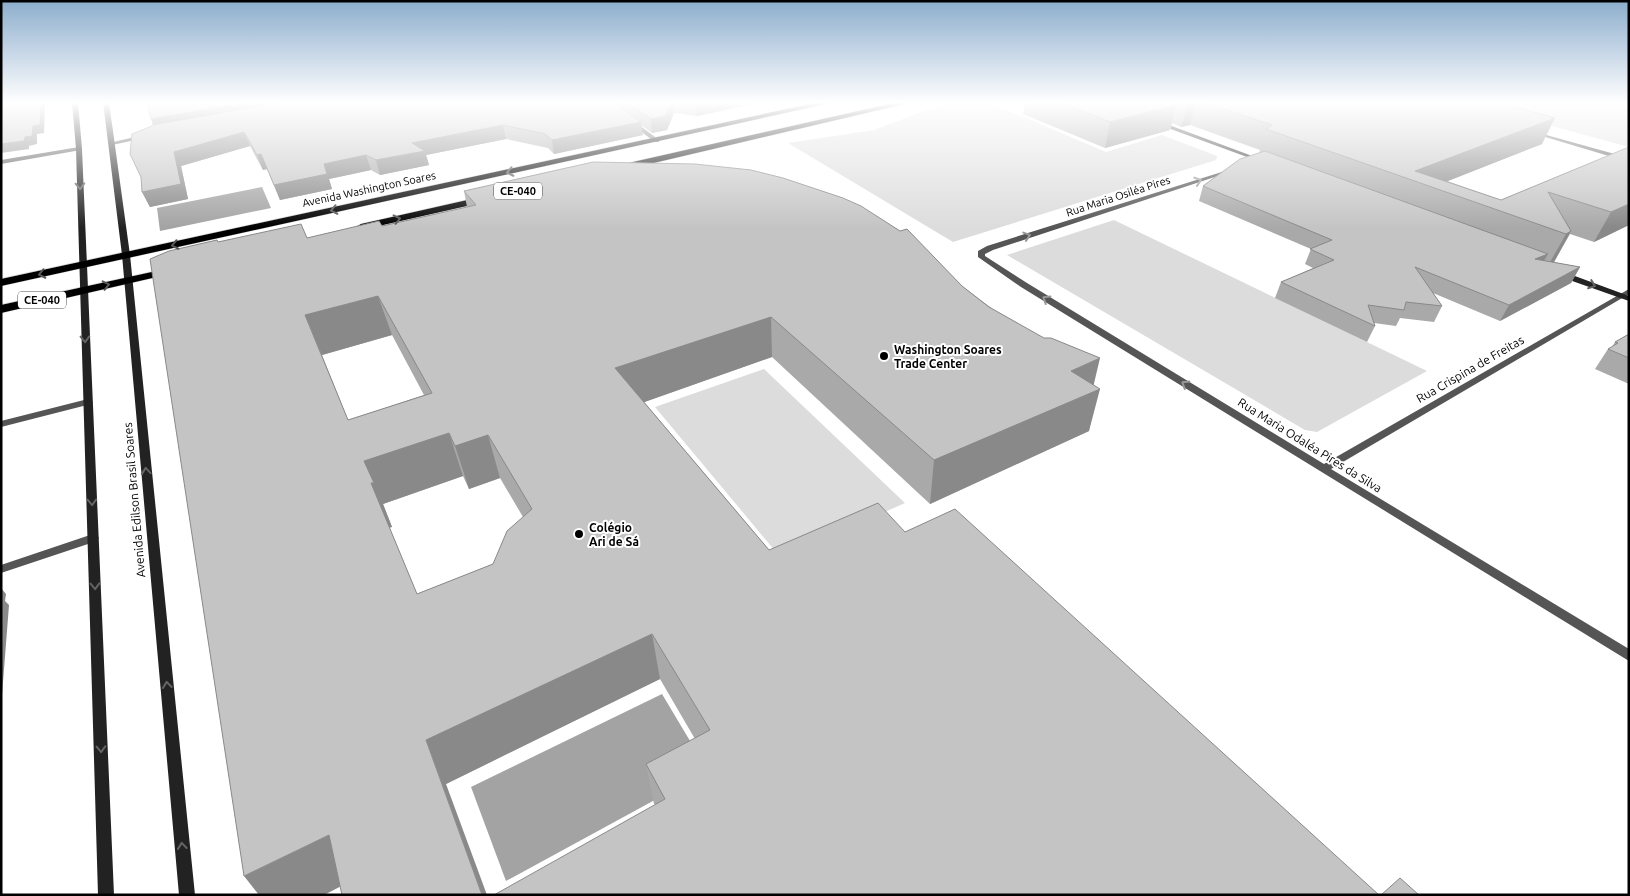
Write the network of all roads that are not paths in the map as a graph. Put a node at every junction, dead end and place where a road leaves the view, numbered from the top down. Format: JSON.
{"nodes":[{"id":1,"x":112,"y":143,"type":"edge"},
{"id":2,"x":78,"y":144,"type":"edge"},
{"id":3,"x":640,"y":144,"type":"edge"},
{"id":4,"x":728,"y":144,"type":"edge"},
{"id":5,"x":1215,"y":144,"type":"edge"},
{"id":6,"x":1572,"y":144,"type":"edge"},
{"id":7,"x":78,"y":149,"type":"junction"},
{"id":8,"x":1629,"y":160,"type":"edge"},
{"id":9,"x":1262,"y":161,"type":"junction"},
{"id":10,"x":1,"y":162,"type":"edge"},
{"id":11,"x":1252,"y":164,"type":"edge"},
{"id":12,"x":1271,"y":165,"type":"edge"},
{"id":13,"x":614,"y":170,"type":"edge"},
{"id":14,"x":1234,"y":170,"type":"edge"},
{"id":15,"x":499,"y":196,"type":"edge"},
{"id":16,"x":347,"y":230,"type":"edge"},
{"id":17,"x":982,"y":253,"type":"joint"},
{"id":18,"x":126,"y":256,"type":"junction"},
{"id":19,"x":82,"y":265,"type":"junction"},
{"id":20,"x":184,"y":268,"type":"edge"},
{"id":21,"x":1555,"y":271,"type":"edge"},
{"id":22,"x":128,"y":280,"type":"junction"},
{"id":23,"x":1,"y":283,"type":"edge"},
{"id":24,"x":1629,"y":290,"type":"edge"},
{"id":25,"x":83,"y":291,"type":"junction"},
{"id":26,"x":1624,"y":297,"type":"edge"},
{"id":27,"x":1,"y":309,"type":"edge"},
{"id":28,"x":88,"y":402,"type":"junction"},
{"id":29,"x":1,"y":424,"type":"edge"},
{"id":30,"x":1323,"y":469,"type":"junction"},
{"id":31,"x":93,"y":538,"type":"junction"},
{"id":32,"x":1,"y":569,"type":"edge"},
{"id":33,"x":1629,"y":656,"type":"edge"},
{"id":34,"x":106,"y":895,"type":"edge"},
{"id":35,"x":187,"y":895,"type":"edge"}],
"edges":[{"from":1,"to":18,"type":"main road","name":"Avenida Edilson Brasil Soares"},
{"from":2,"to":7,"type":"main road"},
{"from":3,"to":18,"type":"highway","name":"Avenida Washington Soares","number":"CE-040","one_way":true},
{"from":4,"to":13,"type":"highway"},
{"from":5,"to":9,"type":"main road"},
{"from":6,"to":8,"type":"street"},
{"from":7,"to":10,"type":"street"},
{"from":7,"to":19,"type":"main road","one_way":true},
{"from":9,"to":11,"type":"street"},
{"from":9,"to":12,"type":"main road"},
{"from":17,"to":14,"type":"street","name":"Rua Maria Osiléa Pires","one_way":true},
{"from":16,"to":15,"type":"highway","number":"CE-040","one_way":true},
{"from":30,"to":17,"type":"street","name":"Rua Maria Odaléa Pires da Silva","one_way":true},
{"from":18,"to":19,"type":"highway","name":"Avenida Washington Soares","number":"CE-040"},
{"from":18,"to":22,"type":"main road","name":"Avenida Edilson Brasil Soares"},
{"from":19,"to":23,"type":"highway","name":"Avenida Washington Soares","number":"CE-040","one_way":true},
{"from":19,"to":25,"type":"main road"},
{"from":20,"to":22,"type":"highway","number":"CE-040"},
{"from":21,"to":26,"type":"main road","one_way":true},
{"from":25,"to":22,"type":"highway","number":"CE-040","one_way":true},
{"from":35,"to":22,"type":"main road","name":"Avenida Edilson Brasil Soares","one_way":true},
{"from":24,"to":26,"type":"street","name":"Rua Crispina de Freitas"},
{"from":25,"to":27,"type":"highway","number":"CE-040"},
{"from":25,"to":28,"type":"main road","one_way":true},
{"from":26,"to":30,"type":"street","name":"Rua Crispina de Freitas"},
{"from":28,"to":29,"type":"street"},
{"from":28,"to":31,"type":"main road","one_way":true},
{"from":30,"to":33,"type":"street","name":"Rua Maria Odaléa Pires da Silva"},
{"from":31,"to":32,"type":"street"},
{"from":31,"to":34,"type":"main road","one_way":true}]}
